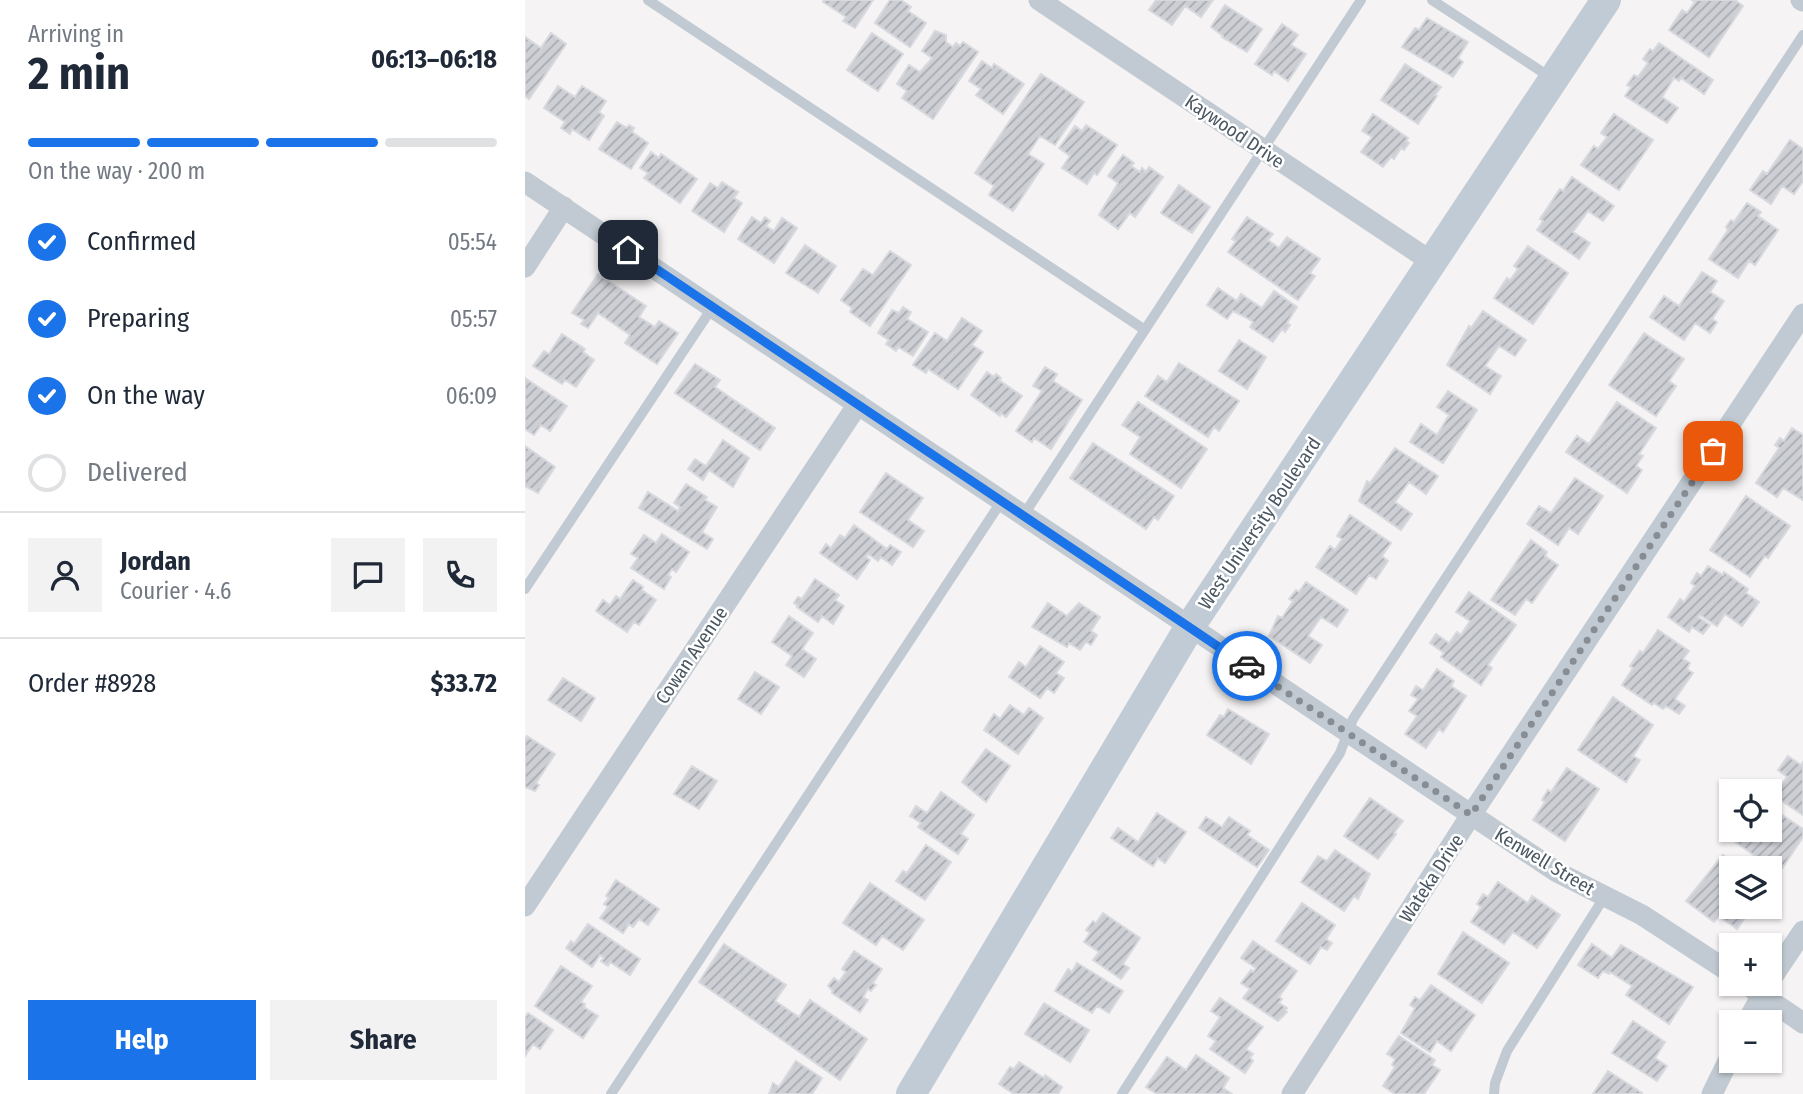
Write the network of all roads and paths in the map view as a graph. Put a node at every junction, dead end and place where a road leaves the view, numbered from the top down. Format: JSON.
{"nodes":[{"id":1,"x":648,"y":0,"type":"edge"},
{"id":2,"x":1039,"y":0,"type":"edge"},
{"id":3,"x":1361,"y":0,"type":"edge"},
{"id":4,"x":1432,"y":0,"type":"edge"},
{"id":5,"x":1606,"y":0,"type":"edge"},
{"id":6,"x":1803,"y":35,"type":"edge"},
{"id":7,"x":1554,"y":79,"type":"junction"},
{"id":8,"x":1264,"y":150,"type":"junction"},
{"id":9,"x":525,"y":182,"type":"edge"},
{"id":10,"x":564,"y":207,"type":"junction"},
{"id":11,"x":1432,"y":262,"type":"junction"},
{"id":12,"x":525,"y":267,"type":"edge"},
{"id":13,"x":712,"y":308,"type":"junction"},
{"id":14,"x":1803,"y":314,"type":"edge"},
{"id":15,"x":1145,"y":330,"type":"junction"},
{"id":16,"x":858,"y":404,"type":"junction"},
{"id":17,"x":1001,"y":502,"type":"junction"},
{"id":18,"x":1023,"y":517,"type":"junction"},
{"id":19,"x":525,"y":589,"type":"edge"},
{"id":20,"x":1189,"y":628,"type":"junction"},
{"id":21,"x":1348,"y":733,"type":"junction"},
{"id":22,"x":1471,"y":815,"type":"junction"},
{"id":23,"x":1605,"y":896,"type":"junction"},
{"id":24,"x":525,"y":906,"type":"edge"},
{"id":25,"x":1803,"y":931,"type":"edge"},
{"id":26,"x":1782,"y":958,"type":"edge"},
{"id":27,"x":1719,"y":965,"type":"edge"},
{"id":28,"x":1772,"y":996,"type":"edge"},
{"id":29,"x":1803,"y":1023,"type":"edge"},
{"id":30,"x":1722,"y":1073,"type":"edge"},
{"id":31,"x":611,"y":1094,"type":"edge"},
{"id":32,"x":911,"y":1094,"type":"edge"},
{"id":33,"x":1122,"y":1094,"type":"edge"},
{"id":34,"x":1292,"y":1094,"type":"edge"},
{"id":35,"x":1494,"y":1094,"type":"edge"},
{"id":36,"x":1712,"y":1094,"type":"edge"}],
"edges":[{"from":1,"to":15,"type":"lane"},
{"from":2,"to":8,"type":"street","name":"Kaywood Drive"},
{"from":3,"to":8,"type":"lane"},
{"from":4,"to":7,"type":"lane"},
{"from":5,"to":7,"type":"street","name":"West University Boulevard"},
{"from":6,"to":21,"type":"lane"},
{"from":7,"to":11,"type":"street","name":"West University Boulevard"},
{"from":8,"to":11,"type":"street","name":"Kaywood Drive"},
{"from":8,"to":15,"type":"lane"},
{"from":9,"to":10,"type":"street","name":"Kenwell Street"},
{"from":10,"to":12,"type":"street"},
{"from":10,"to":13,"type":"street","name":"Kenwell Street"},
{"from":11,"to":20,"type":"street","name":"West University Boulevard"},
{"from":13,"to":16,"type":"street","name":"Kenwell Street"},
{"from":13,"to":19,"type":"lane"},
{"from":14,"to":22,"type":"street","name":"Wateka Drive"},
{"from":15,"to":18,"type":"lane"},
{"from":16,"to":17,"type":"street","name":"Kenwell Street"},
{"from":16,"to":24,"type":"street","name":"Cowan Avenue"},
{"from":17,"to":18,"type":"street","name":"Kenwell Street"},
{"from":17,"to":31,"type":"lane"},
{"from":18,"to":20,"type":"street","name":"Kenwell Street"},
{"from":20,"to":21,"type":"street","name":"Kenwell Street"},
{"from":20,"to":32,"type":"street","name":"West University Boulevard"},
{"from":21,"to":22,"type":"street","name":"Kenwell Street"},
{"from":21,"to":33,"type":"lane"},
{"from":22,"to":23,"type":"street","name":"Kenwell Street"},
{"from":22,"to":34,"type":"street","name":"Wateka Drive"},
{"from":23,"to":27,"type":"street","name":"Kenwell Street"},
{"from":23,"to":35,"type":"lane"},
{"from":25,"to":26,"type":"street"},
{"from":28,"to":29,"type":"street"},
{"from":30,"to":36,"type":"street"}]}
